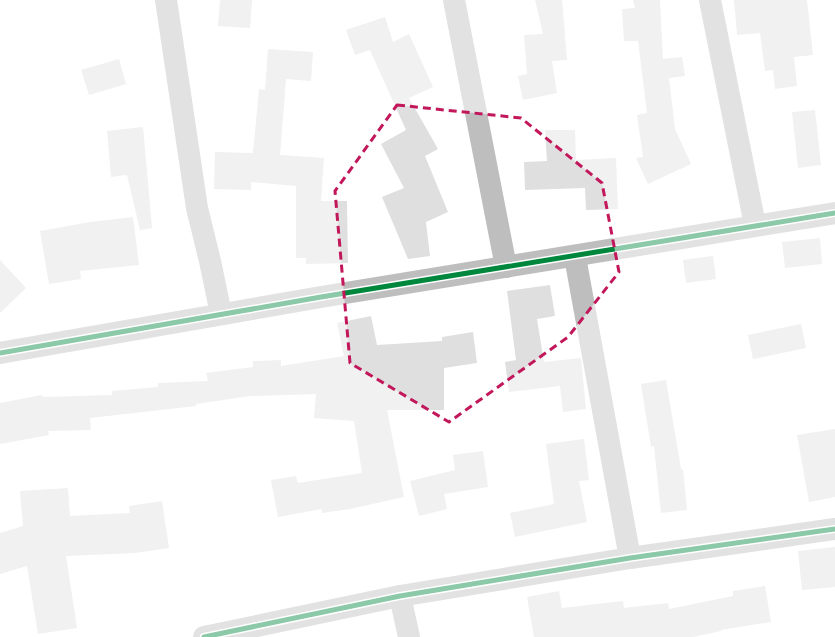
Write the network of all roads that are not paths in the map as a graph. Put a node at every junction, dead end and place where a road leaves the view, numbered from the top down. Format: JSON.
{"nodes":[{"id":1,"x":166,"y":0,"type":"edge"},
{"id":2,"x":454,"y":0,"type":"edge"},
{"id":3,"x":710,"y":0,"type":"edge"},
{"id":4,"x":835,"y":213,"type":"edge"},
{"id":5,"x":755,"y":225,"type":"junction"},
{"id":6,"x":575,"y":256,"type":"junction"},
{"id":7,"x":506,"y":267,"type":"junction"},
{"id":8,"x":221,"y":314,"type":"junction"},
{"id":9,"x":0,"y":353,"type":"edge"},
{"id":10,"x":835,"y":529,"type":"edge"},
{"id":11,"x":630,"y":558,"type":"junction"},
{"id":12,"x":400,"y":596,"type":"junction"},
{"id":13,"x":204,"y":637,"type":"edge"},
{"id":14,"x":409,"y":637,"type":"edge"}],
"edges":[{"from":1,"to":8,"type":"street"},
{"from":2,"to":7,"type":"street"},
{"from":3,"to":5,"type":"street"},
{"from":4,"to":5,"type":"street"},
{"from":5,"to":6,"type":"street"},
{"from":6,"to":7,"type":"street"},
{"from":6,"to":11,"type":"street"},
{"from":7,"to":8,"type":"street"},
{"from":8,"to":9,"type":"street"},
{"from":10,"to":11,"type":"street"},
{"from":11,"to":12,"type":"street"},
{"from":12,"to":13,"type":"street"},
{"from":12,"to":14,"type":"street"}]}
